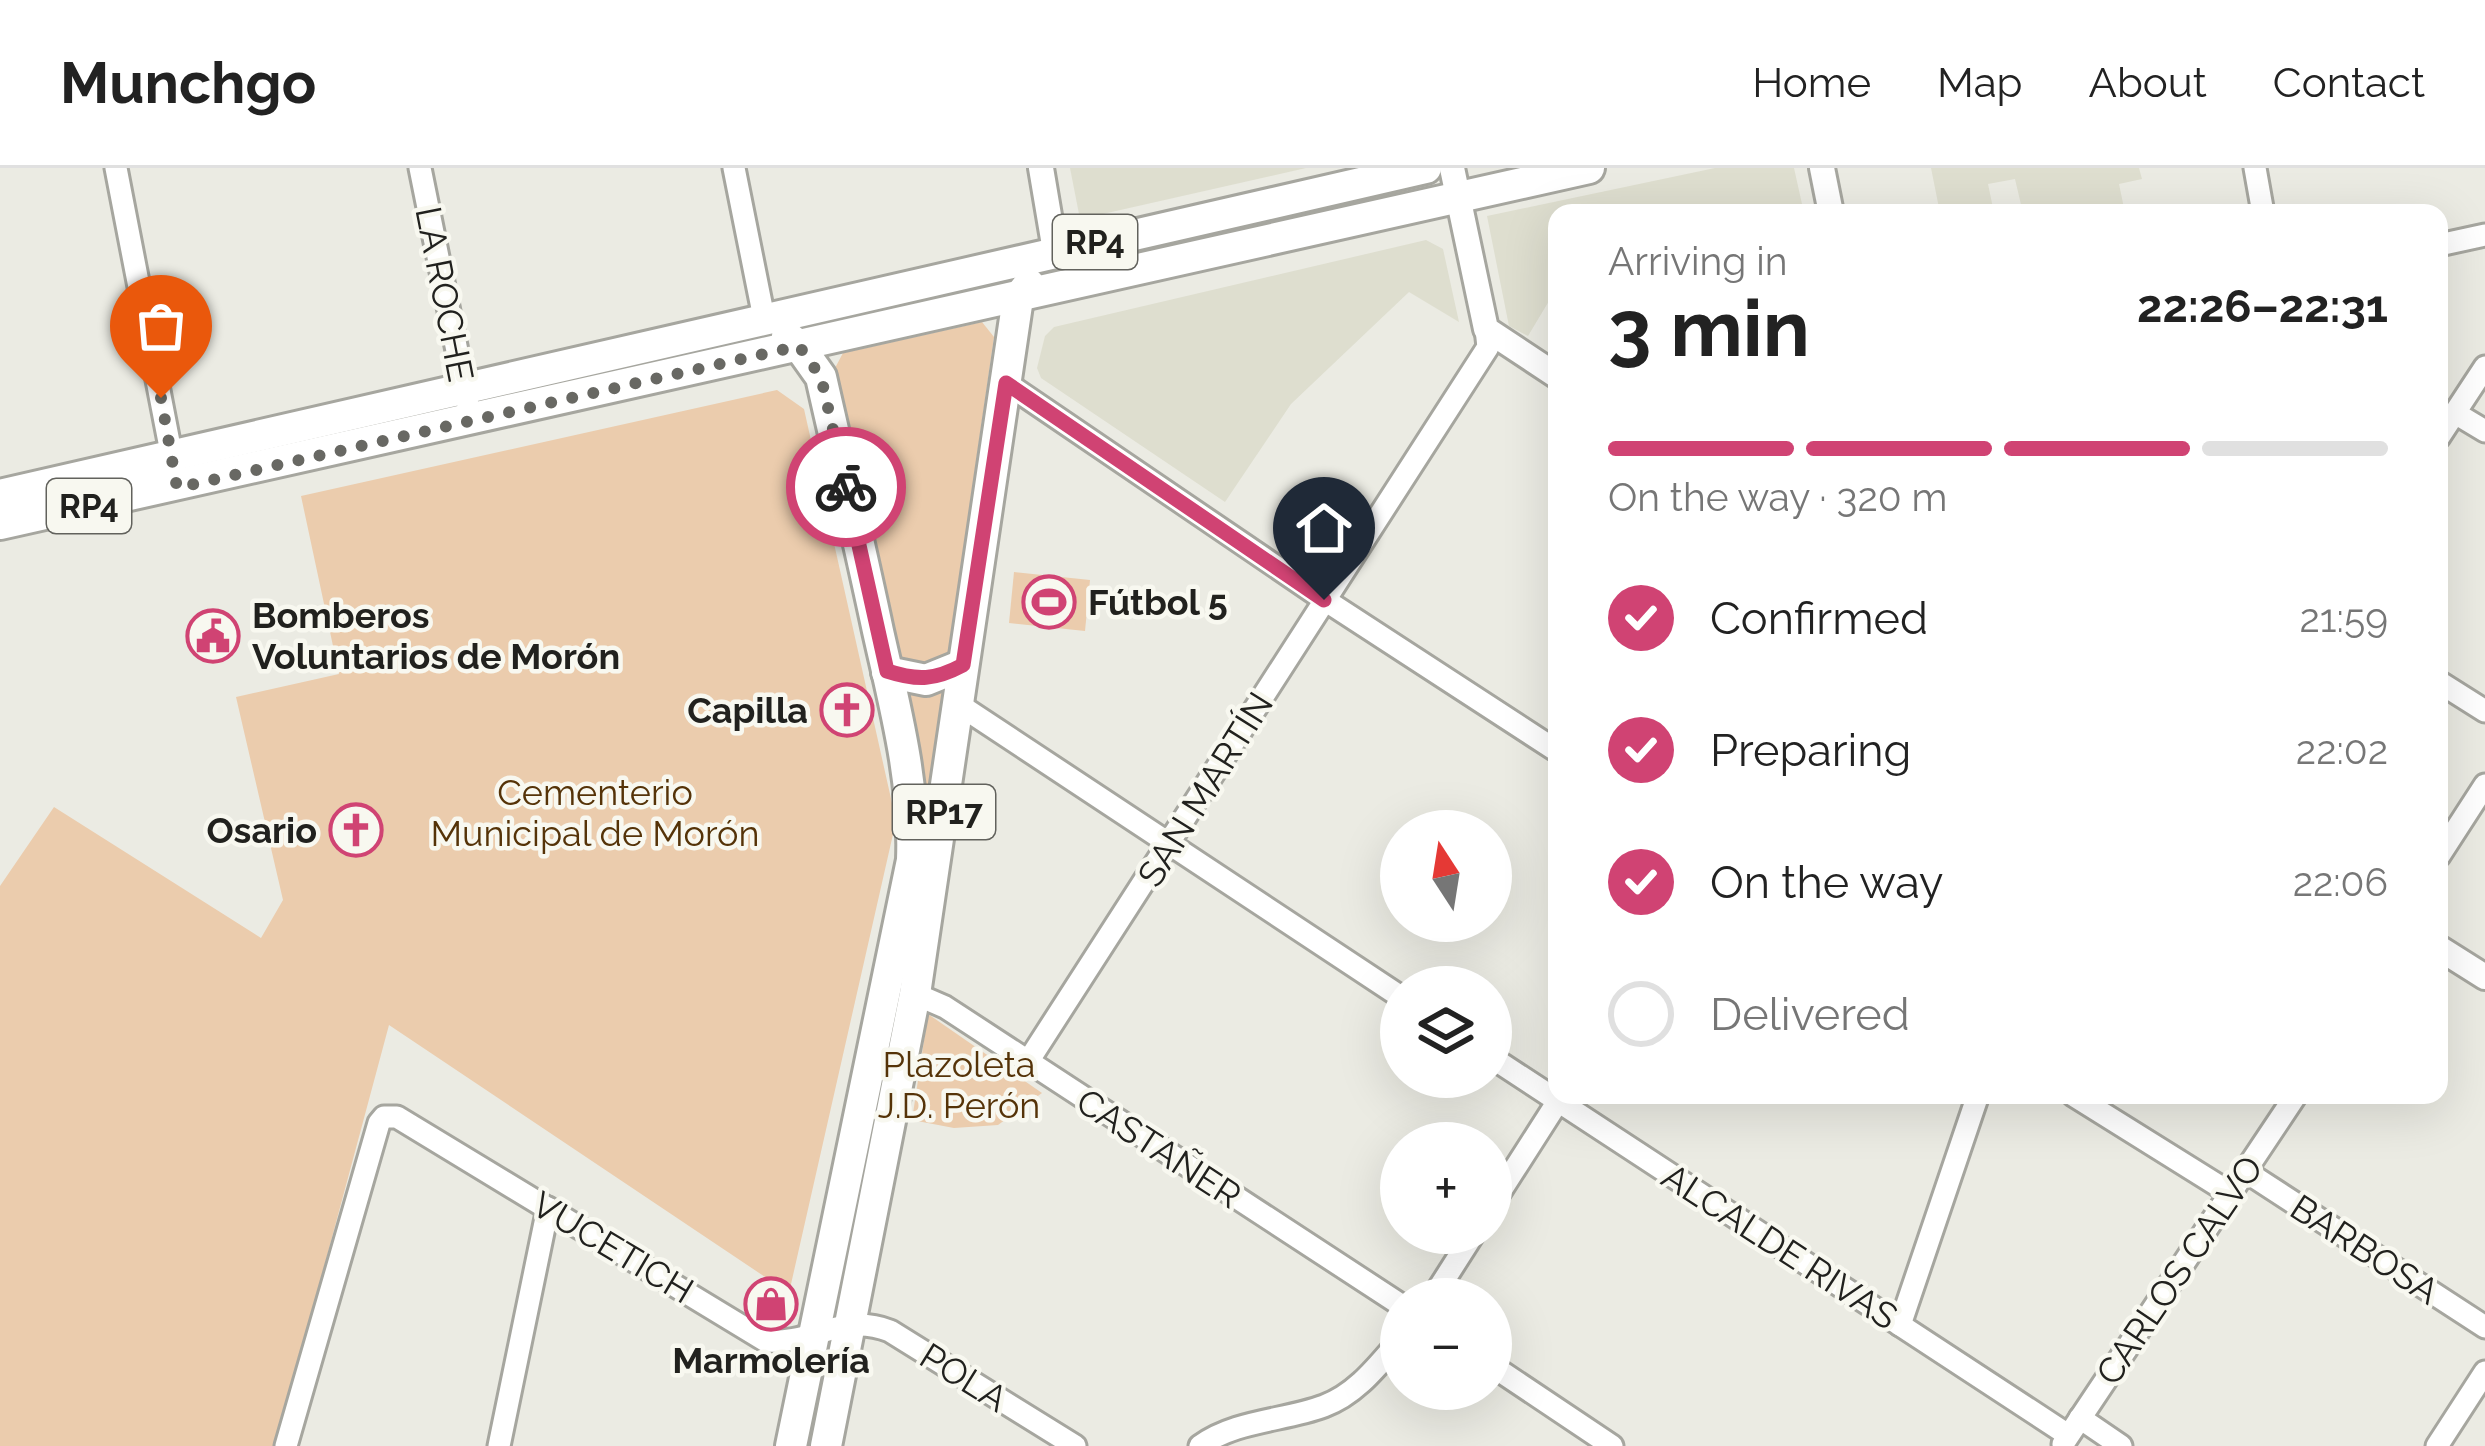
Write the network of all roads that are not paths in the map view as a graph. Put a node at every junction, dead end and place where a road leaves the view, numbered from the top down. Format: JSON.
{"nodes":[{"id":1,"x":116,"y":168,"type":"edge"},
{"id":2,"x":421,"y":168,"type":"edge"},
{"id":3,"x":734,"y":168,"type":"edge"},
{"id":4,"x":1041,"y":168,"type":"edge"},
{"id":5,"x":1426,"y":168,"type":"edge"},
{"id":6,"x":1589,"y":168,"type":"edge"},
{"id":7,"x":1822,"y":168,"type":"edge"},
{"id":8,"x":2255,"y":168,"type":"edge"},
{"id":9,"x":1455,"y":183,"type":"edge"},
{"id":10,"x":1829,"y":204,"type":"edge"},
{"id":11,"x":2262,"y":204,"type":"edge"},
{"id":12,"x":2485,"y":235,"type":"edge"},
{"id":13,"x":2448,"y":243,"type":"edge"},
{"id":14,"x":1055,"y":251,"type":"junction"},
{"id":15,"x":1018,"y":298,"type":"junction"},
{"id":16,"x":764,"y":318,"type":"junction"},
{"id":17,"x":1486,"y":329,"type":"junction"},
{"id":18,"x":799,"y":346,"type":"junction"},
{"id":19,"x":2485,"y":367,"type":"edge"},
{"id":20,"x":1548,"y":370,"type":"edge"},
{"id":21,"x":1006,"y":383,"type":"junction"},
{"id":22,"x":463,"y":388,"type":"junction"},
{"id":23,"x":2456,"y":412,"type":"junction"},
{"id":24,"x":471,"y":420,"type":"junction"},
{"id":25,"x":2448,"y":424,"type":"edge"},
{"id":26,"x":2485,"y":431,"type":"edge"},
{"id":27,"x":172,"y":456,"type":"junction"},
{"id":28,"x":177,"y":488,"type":"junction"},
{"id":29,"x":0,"y":495,"type":"edge"},
{"id":30,"x":0,"y":524,"type":"edge"},
{"id":31,"x":1324,"y":600,"type":"junction"},
{"id":32,"x":963,"y":665,"type":"junction"},
{"id":33,"x":887,"y":671,"type":"junction"},
{"id":34,"x":2448,"y":688,"type":"edge"},
{"id":35,"x":958,"y":704,"type":"junction"},
{"id":36,"x":2485,"y":711,"type":"edge"},
{"id":37,"x":1548,"y":745,"type":"edge"},
{"id":38,"x":2485,"y":785,"type":"edge"},
{"id":39,"x":2448,"y":842,"type":"edge"},
{"id":40,"x":1171,"y":843,"type":"junction"},
{"id":41,"x":2448,"y":953,"type":"edge"},
{"id":42,"x":2485,"y":976,"type":"edge"},
{"id":43,"x":1380,"y":983,"type":"edge"},
{"id":44,"x":915,"y":994,"type":"junction"},
{"id":45,"x":1027,"y":1063,"type":"junction"},
{"id":46,"x":1512,"y":1069,"type":"edge"},
{"id":47,"x":1548,"y":1091,"type":"edge"},
{"id":48,"x":1556,"y":1104,"type":"edge"},
{"id":49,"x":1569,"y":1104,"type":"edge"},
{"id":50,"x":1975,"y":1104,"type":"edge"},
{"id":51,"x":2087,"y":1104,"type":"edge"},
{"id":52,"x":2290,"y":1104,"type":"edge"},
{"id":53,"x":2245,"y":1171,"type":"junction"},
{"id":54,"x":1512,"y":1173,"type":"edge"},
{"id":55,"x":2230,"y":1193,"type":"junction"},
{"id":56,"x":548,"y":1208,"type":"junction"},
{"id":57,"x":1380,"y":1291,"type":"edge"},
{"id":58,"x":848,"y":1323,"type":"junction"},
{"id":59,"x":1900,"y":1325,"type":"junction"},
{"id":60,"x":2485,"y":1327,"type":"edge"},
{"id":61,"x":813,"y":1332,"type":"junction"},
{"id":62,"x":1380,"y":1363,"type":"edge"},
{"id":63,"x":2485,"y":1372,"type":"edge"},
{"id":64,"x":1512,"y":1379,"type":"edge"},
{"id":65,"x":2070,"y":1433,"type":"edge"},
{"id":66,"x":286,"y":1446,"type":"edge"},
{"id":67,"x":499,"y":1446,"type":"edge"},
{"id":68,"x":791,"y":1446,"type":"edge"},
{"id":69,"x":826,"y":1446,"type":"edge"},
{"id":70,"x":1075,"y":1446,"type":"edge"},
{"id":71,"x":1200,"y":1446,"type":"edge"},
{"id":72,"x":1612,"y":1446,"type":"edge"},
{"id":73,"x":2121,"y":1446,"type":"edge"},
{"id":74,"x":2437,"y":1446,"type":"edge"}],
"edges":[{"from":1,"to":27,"type":"street"},
{"from":2,"to":22,"type":"street","name":"LA ROCHE"},
{"from":3,"to":16,"type":"street"},
{"from":4,"to":14,"type":"street"},
{"from":5,"to":14,"type":"main road","number":"RP4"},
{"from":6,"to":9,"type":"main road","number":"RP4"},
{"from":7,"to":10,"type":"street"},
{"from":8,"to":11,"type":"street"},
{"from":9,"to":15,"type":"main road","number":"RP4"},
{"from":9,"to":17,"type":"street"},
{"from":12,"to":13,"type":"street"},
{"from":14,"to":15,"type":"main road"},
{"from":14,"to":16,"type":"main road","number":"RP4"},
{"from":15,"to":18,"type":"main road","number":"RP4"},
{"from":15,"to":21,"type":"main road","number":"RP17"},
{"from":16,"to":18,"type":"main road"},
{"from":16,"to":22,"type":"main road","number":"RP4"},
{"from":17,"to":20,"type":"street"},
{"from":17,"to":31,"type":"street","name":"SAN MARTÍN"},
{"from":18,"to":24,"type":"main road","number":"RP4"},
{"from":18,"to":33,"type":"main road","number":"RP17"},
{"from":19,"to":23,"type":"street"},
{"from":21,"to":31,"type":"street"},
{"from":21,"to":32,"type":"main road","number":"RP17"},
{"from":22,"to":24,"type":"street","name":"LA ROCHE"},
{"from":22,"to":27,"type":"main road","number":"RP4"},
{"from":23,"to":25,"type":"street"},
{"from":23,"to":26,"type":"street"},
{"from":24,"to":28,"type":"main road","number":"RP4"},
{"from":27,"to":28,"type":"street"},
{"from":27,"to":29,"type":"main road","number":"RP4"},
{"from":28,"to":30,"type":"main road","number":"RP4"},
{"from":31,"to":37,"type":"street"},
{"from":31,"to":40,"type":"street","name":"SAN MARTÍN"},
{"from":32,"to":33,"type":"main road"},
{"from":32,"to":35,"type":"main road","number":"RP17"},
{"from":33,"to":61,"type":"main road","number":"RP17"},
{"from":34,"to":36,"type":"street"},
{"from":35,"to":40,"type":"street"},
{"from":35,"to":44,"type":"main road","number":"RP17"},
{"from":38,"to":39,"type":"street"},
{"from":40,"to":43,"type":"street"},
{"from":40,"to":45,"type":"street","name":"SAN MARTÍN"},
{"from":41,"to":42,"type":"street"},
{"from":44,"to":45,"type":"street","name":"CASTAÑER"},
{"from":44,"to":58,"type":"main road","number":"RP17"},
{"from":45,"to":57,"type":"street","name":"CASTAÑER"},
{"from":46,"to":47,"type":"street","name":"ALCALDE RIVAS"},
{"from":48,"to":54,"type":"street"},
{"from":49,"to":59,"type":"street","name":"ALCALDE RIVAS"},
{"from":50,"to":59,"type":"street"},
{"from":51,"to":55,"type":"street"},
{"from":52,"to":53,"type":"street","name":"CARLOS CALVO"},
{"from":53,"to":55,"type":"street","name":"CARLOS CALVO"},
{"from":53,"to":60,"type":"street","name":"BARBOSA"},
{"from":55,"to":65,"type":"street","name":"CARLOS CALVO"},
{"from":56,"to":61,"type":"street","name":"VUCETICH"},
{"from":56,"to":66,"type":"street","name":"VUCETICH"},
{"from":56,"to":67,"type":"street"},
{"from":58,"to":61,"type":"street","name":"VUCETICH"},
{"from":58,"to":69,"type":"main road","number":"RP17"},
{"from":58,"to":70,"type":"street","name":"POLA"},
{"from":59,"to":65,"type":"street","name":"ALCALDE RIVAS"},
{"from":61,"to":68,"type":"main road","number":"RP17"},
{"from":62,"to":71,"type":"street"},
{"from":63,"to":74,"type":"street"},
{"from":64,"to":72,"type":"street"},
{"from":65,"to":73,"type":"street","name":"ALCALDE RIVAS"}]}
